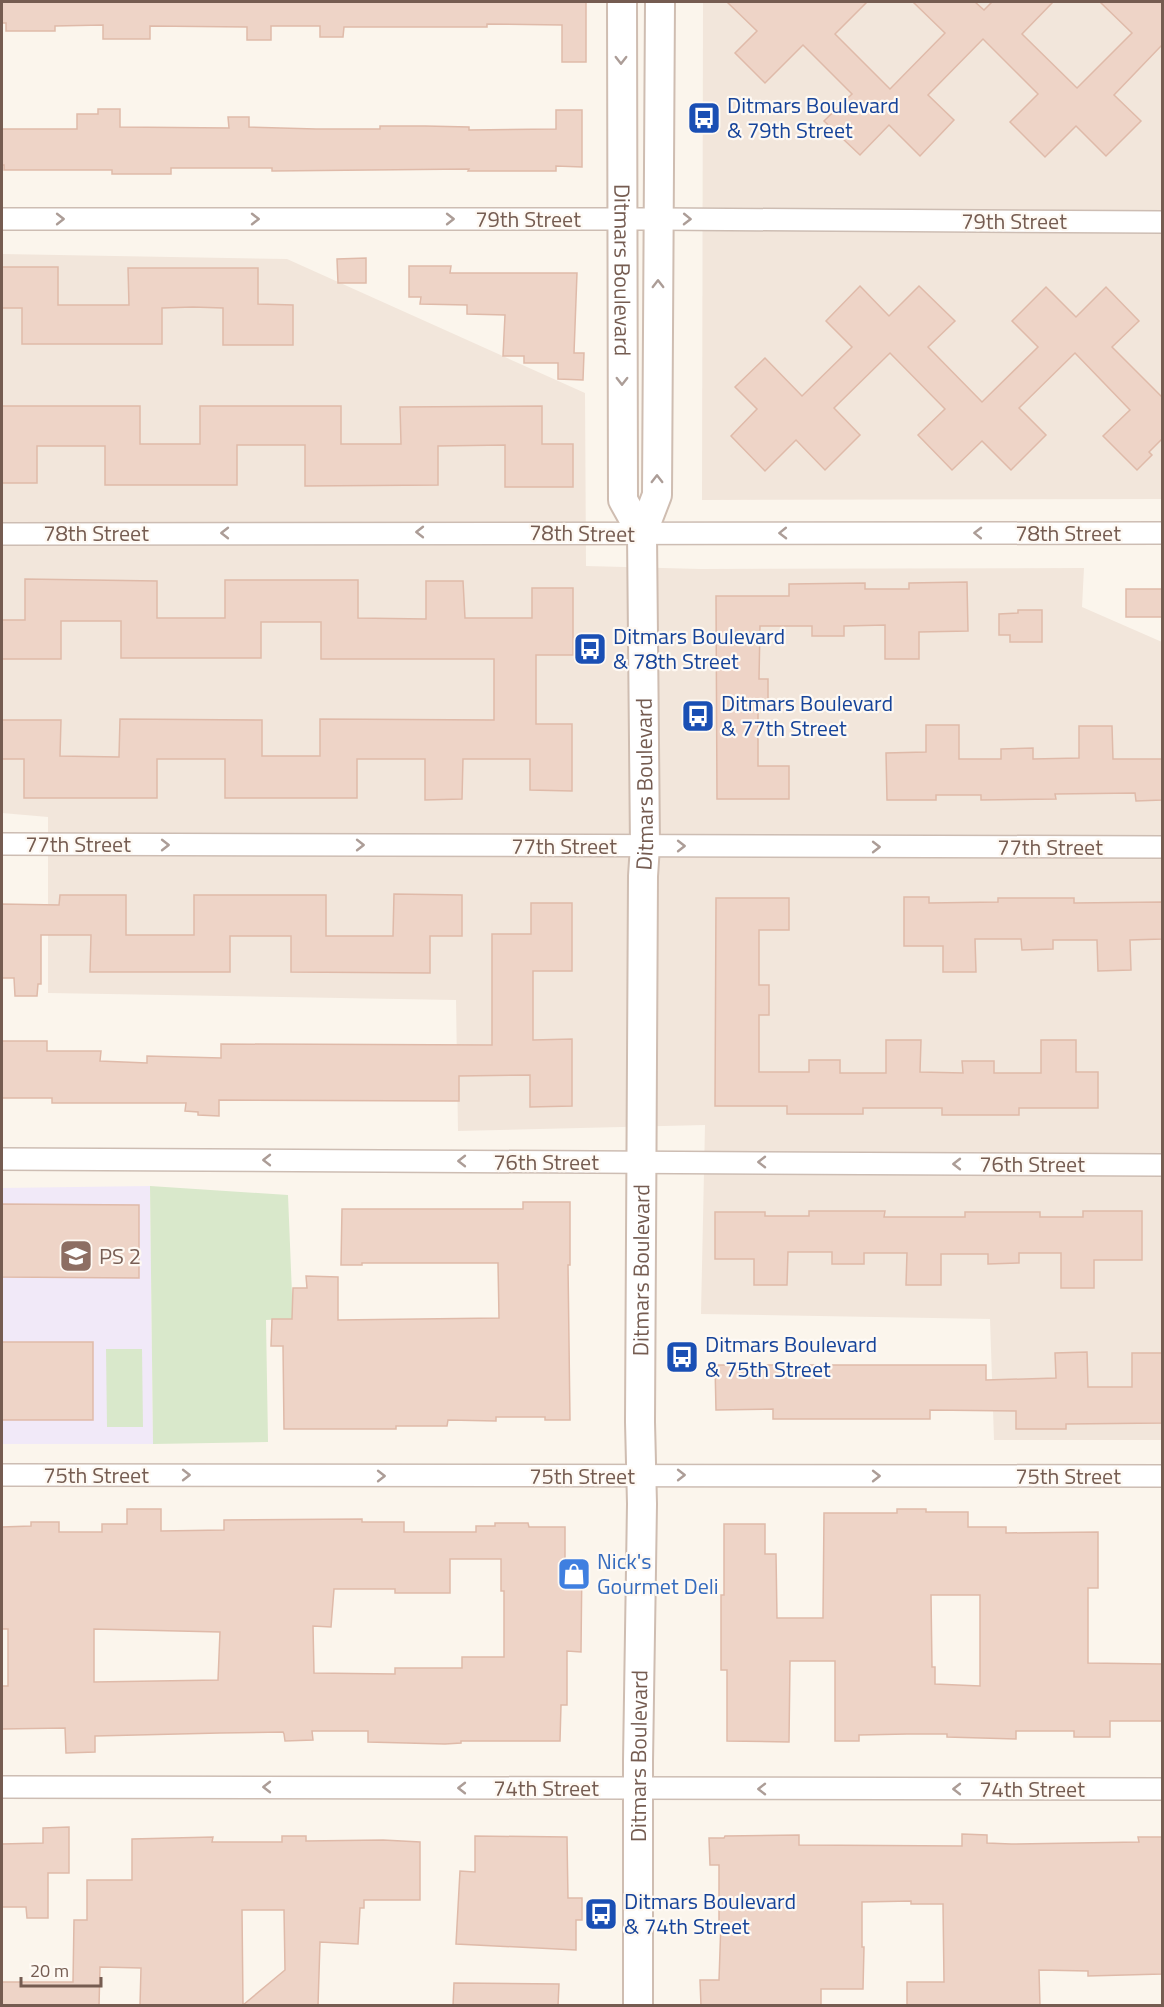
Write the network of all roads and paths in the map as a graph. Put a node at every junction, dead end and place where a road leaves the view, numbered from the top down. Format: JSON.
{"nodes":[{"id":1,"x":622,"y":2,"type":"edge"},
{"id":2,"x":660,"y":2,"type":"edge"},
{"id":3,"x":2,"y":219,"type":"edge"},
{"id":4,"x":621,"y":219,"type":"junction"},
{"id":5,"x":659,"y":219,"type":"junction"},
{"id":6,"x":1162,"y":222,"type":"edge"},
{"id":7,"x":1162,"y":533,"type":"edge"},
{"id":8,"x":2,"y":534,"type":"edge"},
{"id":9,"x":642,"y":534,"type":"junction"},
{"id":10,"x":2,"y":844,"type":"edge"},
{"id":11,"x":645,"y":846,"type":"junction"},
{"id":12,"x":1162,"y":847,"type":"edge"},
{"id":13,"x":2,"y":1159,"type":"edge"},
{"id":14,"x":640,"y":1162,"type":"junction"},
{"id":15,"x":1162,"y":1165,"type":"edge"},
{"id":16,"x":2,"y":1475,"type":"edge"},
{"id":17,"x":640,"y":1476,"type":"junction"},
{"id":18,"x":1162,"y":1476,"type":"edge"},
{"id":19,"x":2,"y":1787,"type":"edge"},
{"id":20,"x":639,"y":1789,"type":"junction"},
{"id":21,"x":1162,"y":1790,"type":"edge"},
{"id":22,"x":638,"y":2006,"type":"edge"}],
"edges":[{"from":1,"to":4,"type":"street","name":"Ditmars Boulevard","one_way":true},
{"from":2,"to":5,"type":"street","name":"Ditmars Boulevard"},
{"from":3,"to":4,"type":"street","name":"79th Street","one_way":true},
{"from":4,"to":5,"type":"street","name":"79th Street"},
{"from":4,"to":9,"type":"street","name":"Ditmars Boulevard","one_way":true},
{"from":5,"to":6,"type":"street","name":"79th Street","one_way":true},
{"from":9,"to":5,"type":"street","name":"Ditmars Boulevard","one_way":true},
{"from":7,"to":9,"type":"street","name":"78th Street","one_way":true},
{"from":9,"to":8,"type":"street","name":"78th Street","one_way":true},
{"from":9,"to":11,"type":"street","name":"Ditmars Boulevard"},
{"from":10,"to":11,"type":"street","name":"77th Street","one_way":true},
{"from":11,"to":12,"type":"street","name":"77th Street","one_way":true},
{"from":11,"to":14,"type":"street","name":"Ditmars Boulevard"},
{"from":14,"to":13,"type":"street","name":"76th Street","one_way":true},
{"from":15,"to":14,"type":"street","name":"76th Street","one_way":true},
{"from":14,"to":17,"type":"street","name":"Ditmars Boulevard"},
{"from":16,"to":17,"type":"street","name":"75th Street","one_way":true},
{"from":17,"to":18,"type":"street","name":"75th Street","one_way":true},
{"from":17,"to":20,"type":"street","name":"Ditmars Boulevard"},
{"from":20,"to":19,"type":"street","name":"74th Street","one_way":true},
{"from":21,"to":20,"type":"street","name":"74th Street","one_way":true},
{"from":20,"to":22,"type":"street","name":"Ditmars Boulevard"}]}
